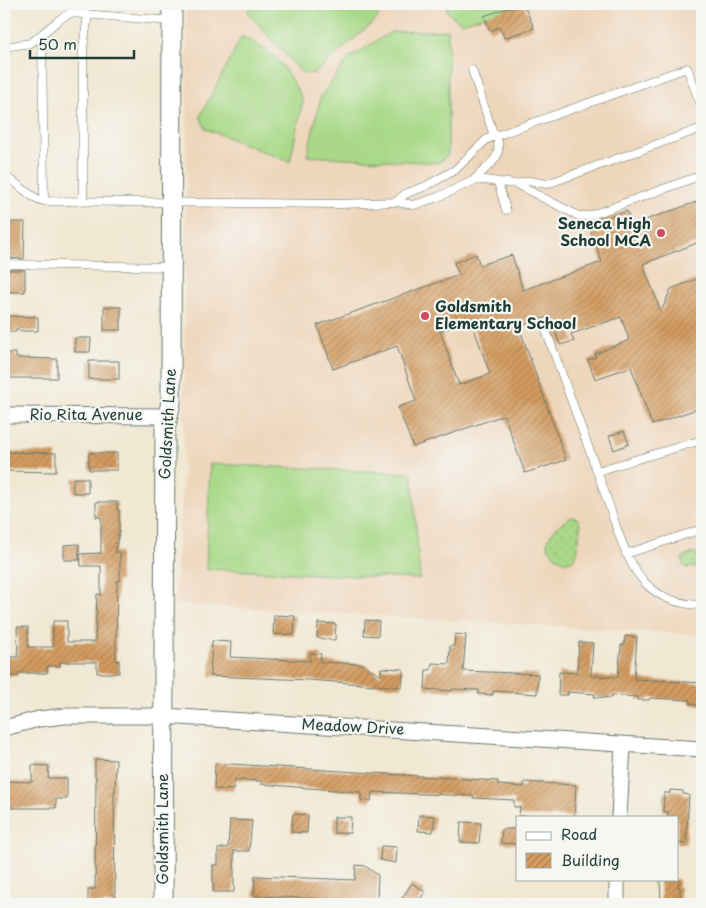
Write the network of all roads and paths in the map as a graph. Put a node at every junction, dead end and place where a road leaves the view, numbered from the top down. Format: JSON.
{"nodes":[{"id":1,"x":172,"y":12,"type":"edge"},
{"id":2,"x":88,"y":15,"type":"junction"},
{"id":3,"x":42,"y":34,"type":"junction"},
{"id":4,"x":4,"y":47,"type":"edge"},
{"id":5,"x":472,"y":70,"type":"dead end"},
{"id":6,"x":4,"y":96,"type":"edge"},
{"id":7,"x":702,"y":108,"type":"edge"},
{"id":8,"x":702,"y":128,"type":"edge"},
{"id":9,"x":493,"y":137,"type":"junction"},
{"id":10,"x":702,"y":175,"type":"edge"},
{"id":11,"x":4,"y":177,"type":"edge"},
{"id":12,"x":473,"y":181,"type":"junction"},
{"id":13,"x":498,"y":182,"type":"junction"},
{"id":14,"x":516,"y":184,"type":"junction"},
{"id":15,"x":44,"y":201,"type":"junction"},
{"id":16,"x":83,"y":202,"type":"junction"},
{"id":17,"x":171,"y":202,"type":"junction"},
{"id":18,"x":396,"y":202,"type":"junction"},
{"id":19,"x":506,"y":210,"type":"dead end"},
{"id":20,"x":4,"y":264,"type":"edge"},
{"id":21,"x":171,"y":267,"type":"junction"},
{"id":22,"x":544,"y":325,"type":"dead end"},
{"id":23,"x":4,"y":415,"type":"edge"},
{"id":24,"x":168,"y":416,"type":"junction"},
{"id":25,"x":702,"y":440,"type":"edge"},
{"id":26,"x":598,"y":471,"type":"junction"},
{"id":27,"x":702,"y":529,"type":"edge"},
{"id":28,"x":626,"y":554,"type":"junction"},
{"id":29,"x":702,"y":605,"type":"edge"},
{"id":30,"x":164,"y":716,"type":"junction"},
{"id":31,"x":4,"y":728,"type":"edge"},
{"id":32,"x":623,"y":745,"type":"junction"},
{"id":33,"x":702,"y":749,"type":"edge"},
{"id":34,"x":619,"y":816,"type":"edge"},
{"id":35,"x":617,"y":880,"type":"edge"},
{"id":36,"x":163,"y":904,"type":"edge"},
{"id":37,"x":617,"y":904,"type":"edge"}],
"edges":[{"from":1,"to":2,"type":"lane"},
{"from":1,"to":17,"type":"street","name":"Goldsmith Lane"},
{"from":2,"to":3,"type":"lane"},
{"from":2,"to":16,"type":"lane"},
{"from":3,"to":4,"type":"lane"},
{"from":3,"to":15,"type":"lane"},
{"from":4,"to":6,"type":"lane"},
{"from":5,"to":9,"type":"lane"},
{"from":7,"to":9,"type":"lane"},
{"from":8,"to":14,"type":"lane"},
{"from":9,"to":12,"type":"lane"},
{"from":9,"to":18,"type":"lane"},
{"from":10,"to":14,"type":"lane"},
{"from":11,"to":15,"type":"lane"},
{"from":12,"to":13,"type":"lane"},
{"from":12,"to":18,"type":"lane"},
{"from":13,"to":14,"type":"lane"},
{"from":13,"to":19,"type":"lane"},
{"from":15,"to":16,"type":"lane"},
{"from":16,"to":17,"type":"lane"},
{"from":17,"to":18,"type":"lane"},
{"from":17,"to":21,"type":"street","name":"Goldsmith Lane"},
{"from":20,"to":21,"type":"lane"},
{"from":21,"to":24,"type":"street","name":"Goldsmith Lane"},
{"from":22,"to":26,"type":"lane"},
{"from":23,"to":24,"type":"street","name":"Rio Rita Avenue"},
{"from":24,"to":30,"type":"street","name":"Goldsmith Lane"},
{"from":25,"to":26,"type":"lane"},
{"from":26,"to":28,"type":"lane"},
{"from":27,"to":28,"type":"lane"},
{"from":28,"to":29,"type":"lane"},
{"from":30,"to":31,"type":"street","name":"Meadow Drive"},
{"from":30,"to":32,"type":"street","name":"Meadow Drive"},
{"from":30,"to":36,"type":"street","name":"Goldsmith Lane"},
{"from":32,"to":33,"type":"street","name":"Meadow Drive"},
{"from":32,"to":34,"type":"street"},
{"from":35,"to":37,"type":"street"}]}
